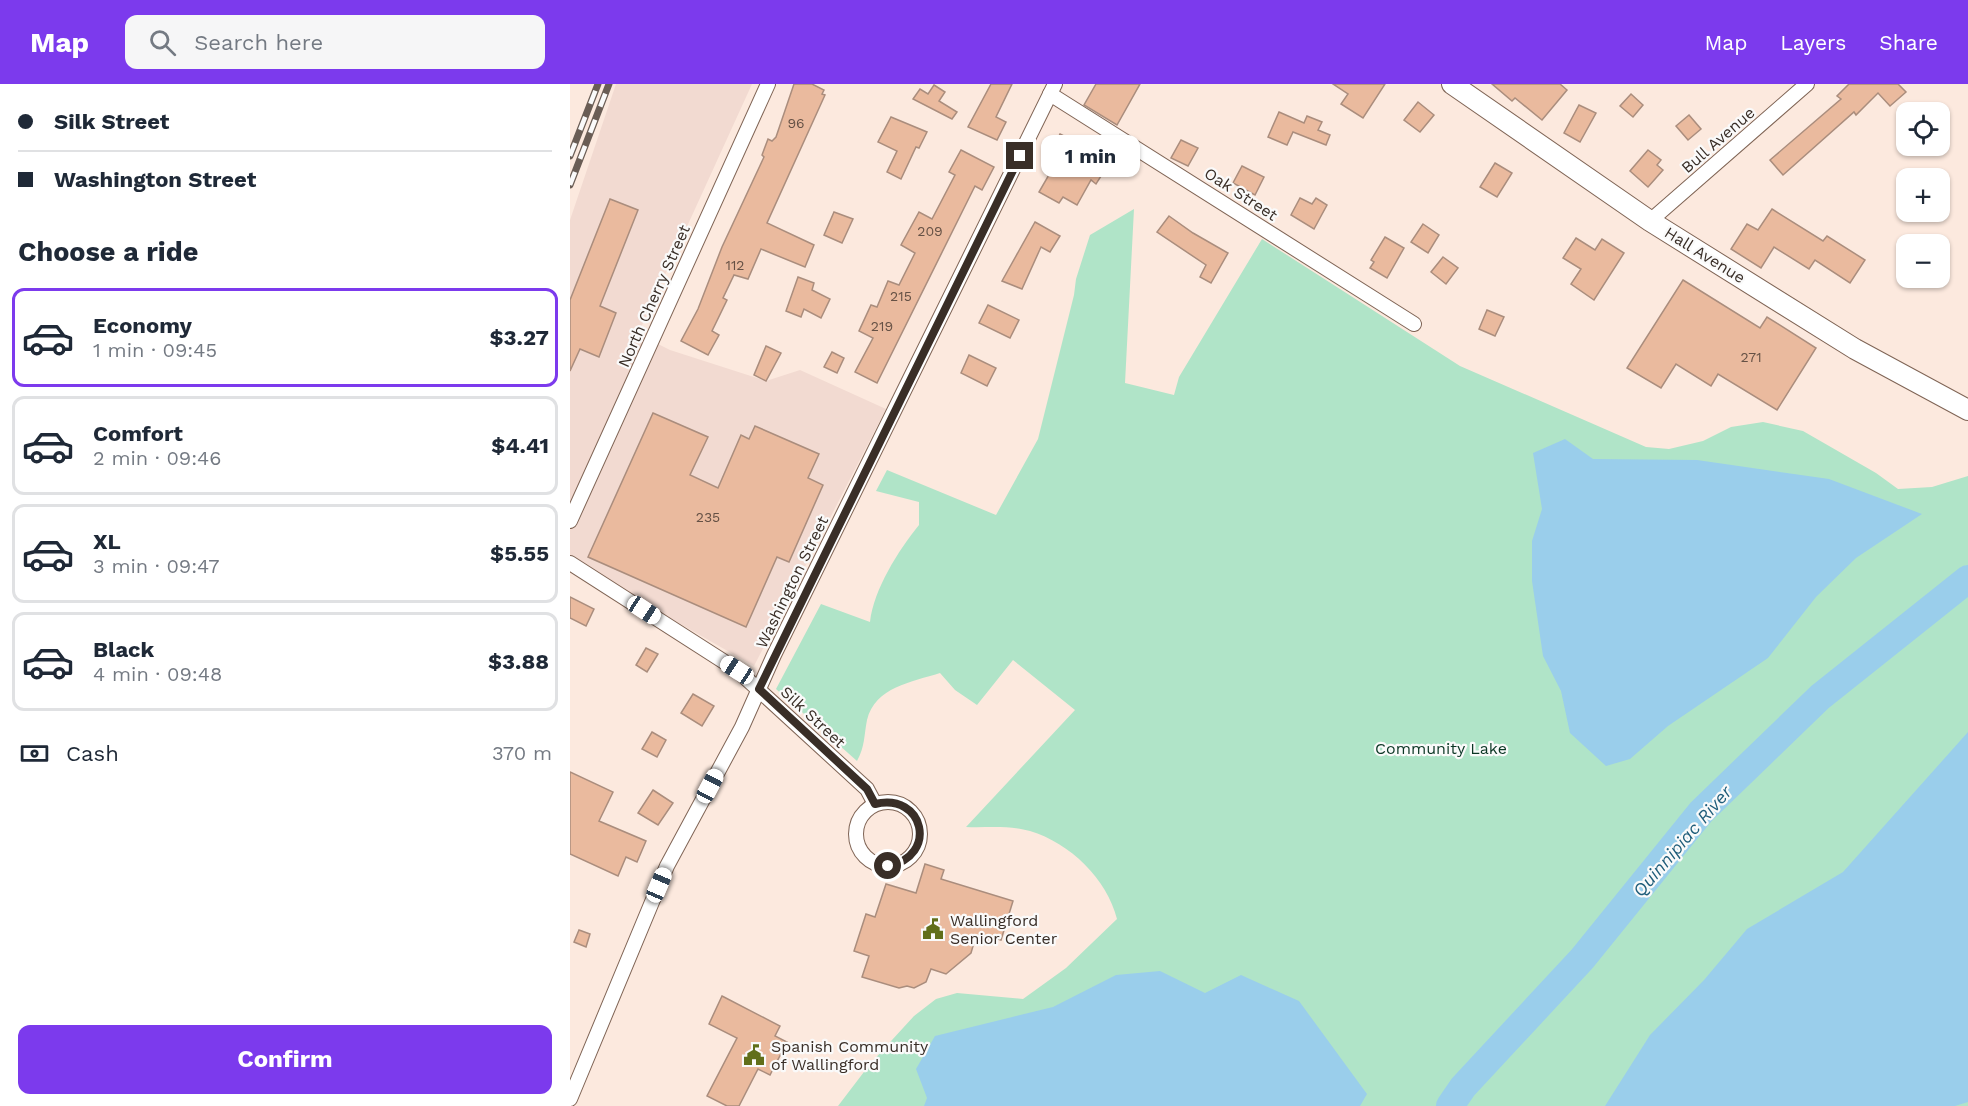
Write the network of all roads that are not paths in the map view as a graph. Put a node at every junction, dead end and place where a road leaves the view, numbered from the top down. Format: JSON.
{"nodes":[{"id":1,"x":768,"y":84,"type":"edge"},
{"id":2,"x":1452,"y":84,"type":"edge"},
{"id":3,"x":1807,"y":84,"type":"edge"},
{"id":4,"x":1053,"y":89,"type":"edge"},
{"id":5,"x":1650,"y":221,"type":"junction"},
{"id":6,"x":1414,"y":324,"type":"dead end"},
{"id":7,"x":1968,"y":410,"type":"edge"},
{"id":8,"x":570,"y":521,"type":"edge"},
{"id":9,"x":570,"y":563,"type":"edge"},
{"id":10,"x":759,"y":689,"type":"junction"},
{"id":11,"x":875,"y":804,"type":"junction"},
{"id":12,"x":570,"y":1099,"type":"edge"}],
"edges":[{"from":1,"to":8,"type":"street","name":"North Cherry Street"},
{"from":2,"to":5,"type":"main road","name":"Hall Avenue"},
{"from":3,"to":5,"type":"street","name":"Bull Avenue"},
{"from":4,"to":6,"type":"street","name":"Oak Street"},
{"from":4,"to":10,"type":"street","name":"Washington Street"},
{"from":5,"to":7,"type":"main road","name":"Hall Avenue"},
{"from":9,"to":10,"type":"street","name":"Silk Street"},
{"from":10,"to":11,"type":"street","name":"Silk Street"},
{"from":10,"to":12,"type":"street","name":"Washington Street"},
{"from":11,"to":11,"type":"street"}]}
